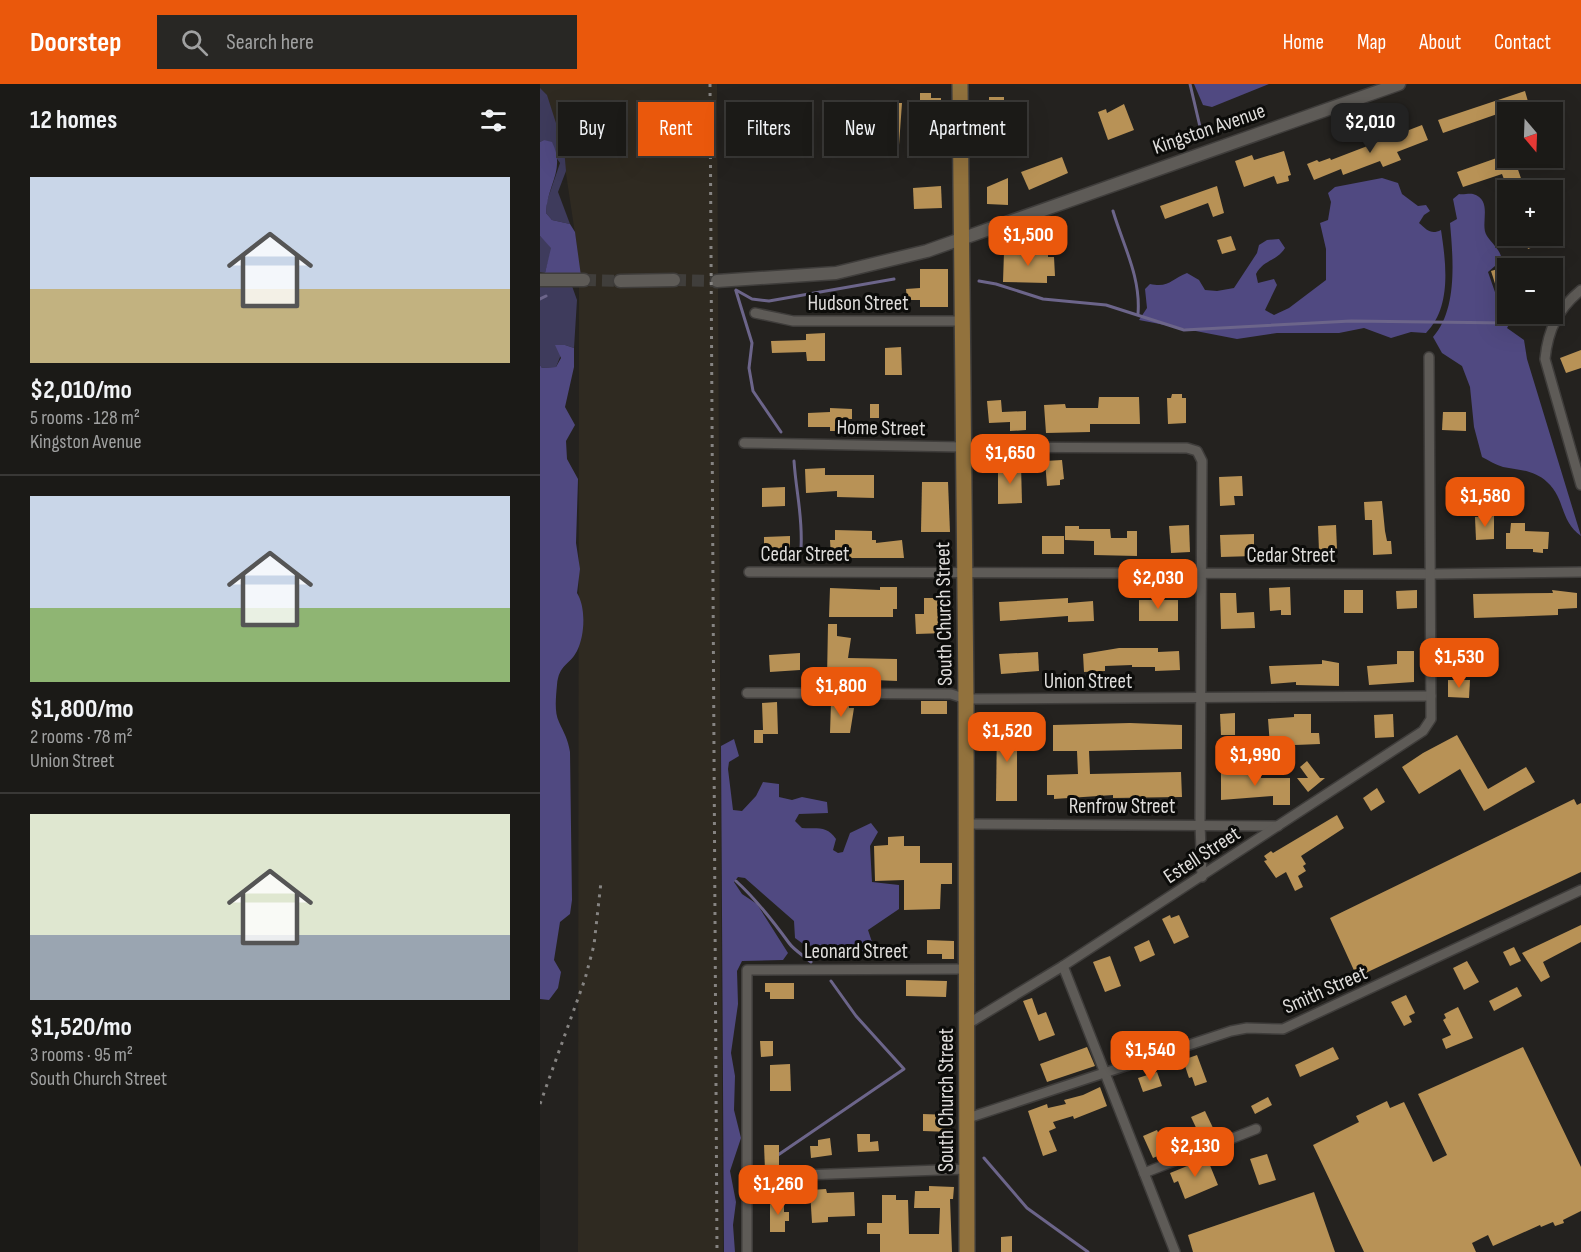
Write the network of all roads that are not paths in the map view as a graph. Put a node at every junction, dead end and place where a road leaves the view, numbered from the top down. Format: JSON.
{"nodes":[{"id":1,"x":960,"y":84,"type":"edge"},
{"id":2,"x":1400,"y":84,"type":"edge"},
{"id":3,"x":961,"y":238,"type":"junction"},
{"id":4,"x":540,"y":280,"type":"edge"},
{"id":5,"x":584,"y":280,"type":"tunnel mouth"},
{"id":6,"x":674,"y":280,"type":"tunnel mouth"},
{"id":7,"x":620,"y":281,"type":"tunnel mouth"},
{"id":8,"x":717,"y":281,"type":"tunnel mouth"},
{"id":9,"x":1581,"y":290,"type":"edge"},
{"id":10,"x":755,"y":313,"type":"dead end"},
{"id":11,"x":962,"y":321,"type":"junction"},
{"id":12,"x":1429,"y":357,"type":"dead end"},
{"id":13,"x":744,"y":443,"type":"dead end"},
{"id":14,"x":962,"y":447,"type":"junction"},
{"id":15,"x":1581,"y":485,"type":"edge"},
{"id":16,"x":749,"y":572,"type":"dead end"},
{"id":17,"x":1200,"y":572,"type":"junction"},
{"id":18,"x":1581,"y":572,"type":"edge"},
{"id":19,"x":964,"y":573,"type":"junction"},
{"id":20,"x":1431,"y":574,"type":"junction"},
{"id":21,"x":747,"y":693,"type":"dead end"},
{"id":22,"x":1431,"y":696,"type":"junction"},
{"id":23,"x":966,"y":699,"type":"junction"},
{"id":24,"x":1201,"y":699,"type":"junction"},
{"id":25,"x":966,"y":824,"type":"junction"},
{"id":26,"x":1200,"y":824,"type":"junction"},
{"id":27,"x":1279,"y":826,"type":"junction"},
{"id":28,"x":1202,"y":877,"type":"junction"},
{"id":29,"x":1581,"y":890,"type":"edge"},
{"id":30,"x":1063,"y":966,"type":"junction"},
{"id":31,"x":966,"y":969,"type":"junction"},
{"id":32,"x":966,"y":1025,"type":"junction"},
{"id":33,"x":1105,"y":1074,"type":"junction"},
{"id":34,"x":968,"y":1118,"type":"junction"},
{"id":35,"x":1256,"y":1129,"type":"dead end"},
{"id":36,"x":967,"y":1169,"type":"junction"},
{"id":37,"x":1144,"y":1173,"type":"junction"},
{"id":38,"x":747,"y":1177,"type":"junction"},
{"id":39,"x":1172,"y":1251,"type":"edge"},
{"id":40,"x":747,"y":1252,"type":"edge"},
{"id":41,"x":967,"y":1252,"type":"edge"}],
"edges":[{"from":1,"to":3,"type":"main road","name":"South Church Street"},
{"from":2,"to":3,"type":"street","name":"Kingston Avenue"},
{"from":3,"to":8,"type":"street","name":"Kingston Avenue"},
{"from":3,"to":11,"type":"main road","name":"South Church Street"},
{"from":4,"to":5,"type":"street"},
{"from":6,"to":7,"type":"street"},
{"from":9,"to":15,"type":"street"},
{"from":10,"to":11,"type":"street","name":"Hudson Street"},
{"from":11,"to":14,"type":"main road","name":"South Church Street"},
{"from":12,"to":20,"type":"street","name":"Estell Street"},
{"from":13,"to":14,"type":"street","name":"Home Street"},
{"from":14,"to":17,"type":"street","name":"Home Street"},
{"from":14,"to":19,"type":"main road","name":"South Church Street"},
{"from":16,"to":19,"type":"street","name":"Cedar Street"},
{"from":17,"to":19,"type":"street","name":"Cedar Street"},
{"from":17,"to":20,"type":"street","name":"Cedar Street"},
{"from":17,"to":24,"type":"street"},
{"from":18,"to":20,"type":"street","name":"Cedar Street"},
{"from":19,"to":23,"type":"main road","name":"South Church Street"},
{"from":20,"to":22,"type":"street","name":"Estell Street"},
{"from":21,"to":23,"type":"street","name":"Union Street"},
{"from":22,"to":24,"type":"street","name":"Union Street"},
{"from":22,"to":27,"type":"street","name":"Estell Street"},
{"from":23,"to":24,"type":"street","name":"Union Street"},
{"from":23,"to":25,"type":"main road","name":"South Church Street"},
{"from":24,"to":26,"type":"street"},
{"from":25,"to":26,"type":"street","name":"Renfrow Street"},
{"from":25,"to":31,"type":"main road","name":"South Church Street"},
{"from":26,"to":27,"type":"street","name":"Renfrow Street"},
{"from":26,"to":28,"type":"street"},
{"from":27,"to":28,"type":"street","name":"Estell Street"},
{"from":28,"to":30,"type":"street","name":"Estell Street"},
{"from":29,"to":33,"type":"street","name":"Smith Street"},
{"from":30,"to":32,"type":"street","name":"Estell Street"},
{"from":30,"to":33,"type":"street"},
{"from":31,"to":32,"type":"main road","name":"South Church Street"},
{"from":31,"to":38,"type":"street","name":"Leonard Street"},
{"from":32,"to":34,"type":"main road","name":"South Church Street"},
{"from":33,"to":34,"type":"street","name":"Smith Street"},
{"from":33,"to":37,"type":"street"},
{"from":34,"to":36,"type":"main road","name":"South Church Street"},
{"from":35,"to":37,"type":"street"},
{"from":36,"to":38,"type":"street"},
{"from":36,"to":41,"type":"main road","name":"South Church Street"},
{"from":37,"to":39,"type":"street"},
{"from":38,"to":40,"type":"street"}]}
